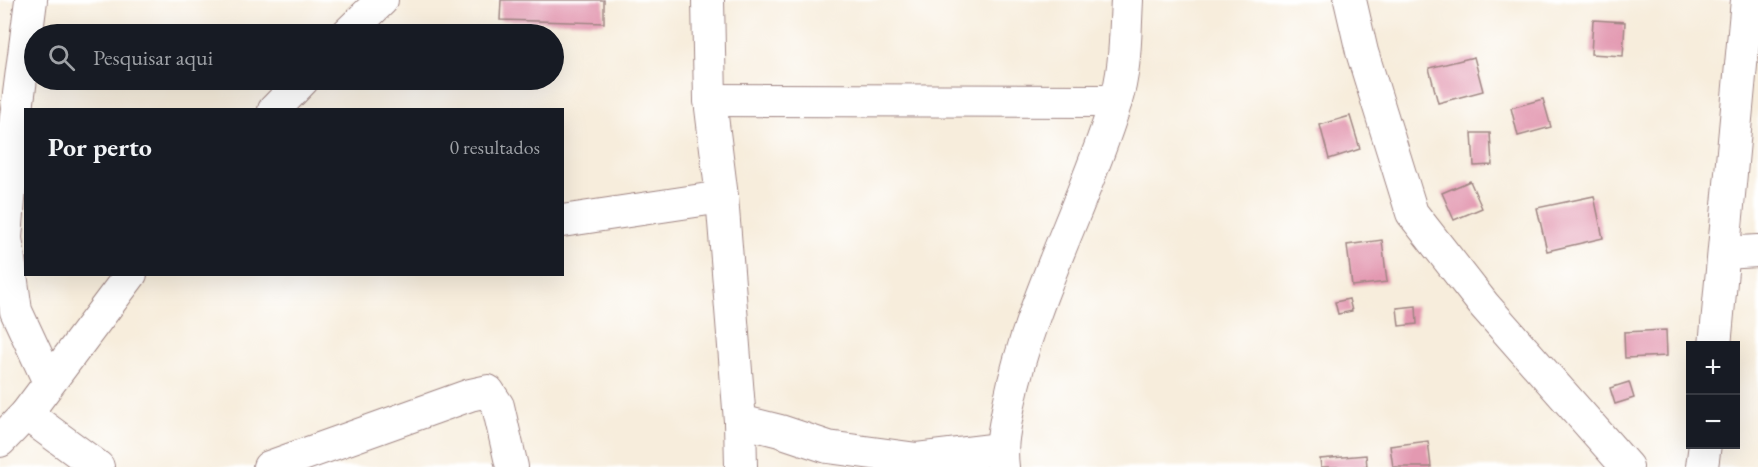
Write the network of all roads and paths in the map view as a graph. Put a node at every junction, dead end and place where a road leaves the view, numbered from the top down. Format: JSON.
{"nodes":[{"id":1,"x":31,"y":0,"type":"edge"},
{"id":2,"x":382,"y":0,"type":"edge"},
{"id":3,"x":708,"y":0,"type":"edge"},
{"id":4,"x":1127,"y":0,"type":"edge"},
{"id":5,"x":1350,"y":0,"type":"edge"},
{"id":6,"x":1747,"y":0,"type":"edge"},
{"id":7,"x":28,"y":24,"type":"edge"},
{"id":8,"x":357,"y":24,"type":"edge"},
{"id":9,"x":24,"y":55,"type":"edge"},
{"id":10,"x":293,"y":90,"type":"edge"},
{"id":11,"x":710,"y":100,"type":"junction"},
{"id":12,"x":1116,"y":101,"type":"junction"},
{"id":13,"x":276,"y":108,"type":"edge"},
{"id":14,"x":722,"y":197,"type":"junction"},
{"id":15,"x":564,"y":221,"type":"edge"},
{"id":16,"x":1758,"y":251,"type":"edge"},
{"id":17,"x":1724,"y":252,"type":"junction"},
{"id":18,"x":129,"y":276,"type":"edge"},
{"id":19,"x":1715,"y":341,"type":"edge"},
{"id":20,"x":49,"y":382,"type":"junction"},
{"id":21,"x":26,"y":414,"type":"junction"},
{"id":22,"x":740,"y":421,"type":"junction"},
{"id":23,"x":0,"y":441,"type":"edge"},
{"id":24,"x":1704,"y":449,"type":"edge"},
{"id":25,"x":1002,"y":458,"type":"edge"},
{"id":26,"x":99,"y":467,"type":"edge"},
{"id":27,"x":269,"y":467,"type":"edge"},
{"id":28,"x":512,"y":467,"type":"edge"},
{"id":29,"x":741,"y":467,"type":"edge"},
{"id":30,"x":1628,"y":467,"type":"edge"},
{"id":31,"x":1702,"y":467,"type":"edge"}],
"edges":[{"from":1,"to":7,"type":"street"},
{"from":2,"to":8,"type":"street"},
{"from":3,"to":11,"type":"street"},
{"from":4,"to":12,"type":"street"},
{"from":5,"to":30,"type":"street"},
{"from":6,"to":17,"type":"street"},
{"from":9,"to":20,"type":"street"},
{"from":10,"to":13,"type":"street"},
{"from":11,"to":12,"type":"street"},
{"from":11,"to":14,"type":"street"},
{"from":12,"to":25,"type":"street"},
{"from":14,"to":15,"type":"street"},
{"from":14,"to":22,"type":"street"},
{"from":16,"to":17,"type":"street"},
{"from":17,"to":19,"type":"street"},
{"from":18,"to":20,"type":"street"},
{"from":20,"to":21,"type":"street"},
{"from":21,"to":23,"type":"street"},
{"from":21,"to":26,"type":"street"},
{"from":22,"to":25,"type":"street"},
{"from":22,"to":29,"type":"street"},
{"from":24,"to":31,"type":"street"},
{"from":27,"to":28,"type":"street"}]}
